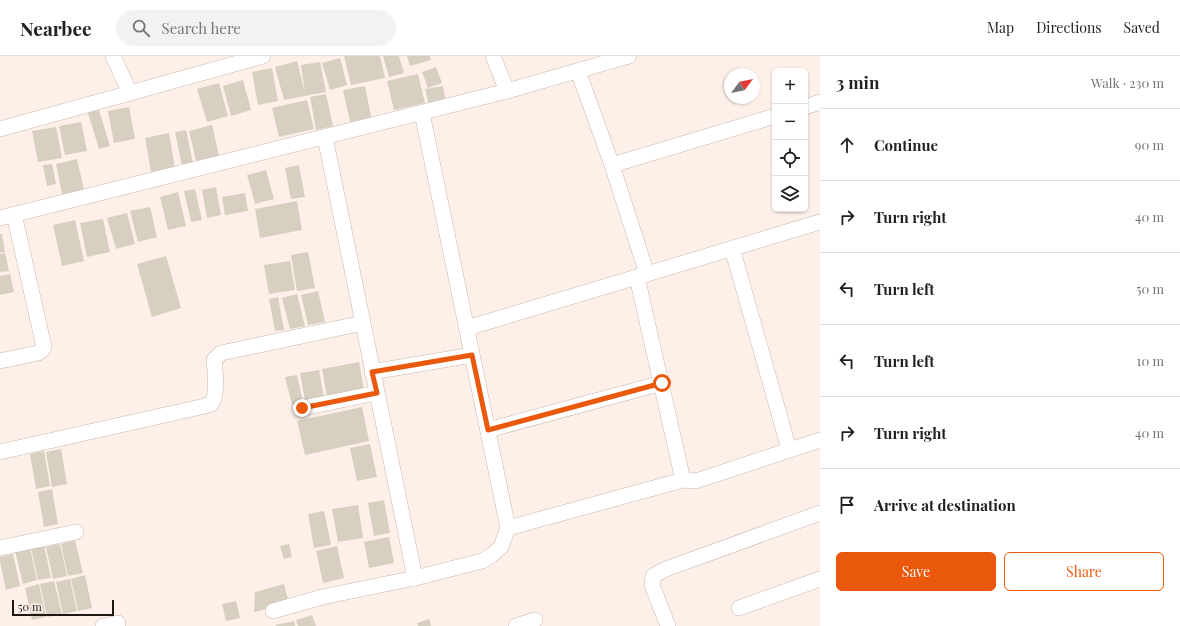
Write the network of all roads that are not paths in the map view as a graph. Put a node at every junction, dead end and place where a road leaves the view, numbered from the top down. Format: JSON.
{"nodes":[{"id":1,"x":113,"y":56,"type":"edge"},
{"id":2,"x":263,"y":56,"type":"edge"},
{"id":3,"x":493,"y":56,"type":"edge"},
{"id":4,"x":630,"y":56,"type":"edge"},
{"id":5,"x":578,"y":71,"type":"junction"},
{"id":6,"x":507,"y":91,"type":"junction"},
{"id":7,"x":130,"y":93,"type":"junction"},
{"id":8,"x":820,"y":102,"type":"edge"},
{"id":9,"x":808,"y":106,"type":"edge"},
{"id":10,"x":422,"y":112,"type":"junction"},
{"id":11,"x":772,"y":117,"type":"edge"},
{"id":12,"x":0,"y":129,"type":"edge"},
{"id":13,"x":325,"y":137,"type":"junction"},
{"id":14,"x":612,"y":165,"type":"junction"},
{"id":15,"x":7,"y":216,"type":"edge"},
{"id":16,"x":820,"y":222,"type":"edge"},
{"id":17,"x":732,"y":248,"type":"junction"},
{"id":18,"x":642,"y":275,"type":"junction"},
{"id":19,"x":363,"y":324,"type":"junction"},
{"id":20,"x":467,"y":328,"type":"junction"},
{"id":21,"x":472,"y":355,"type":"junction"},
{"id":22,"x":0,"y":361,"type":"edge"},
{"id":23,"x":372,"y":372,"type":"junction"},
{"id":24,"x":662,"y":383,"type":"junction"},
{"id":25,"x":377,"y":393,"type":"junction"},
{"id":26,"x":302,"y":408,"type":"dead end"},
{"id":27,"x":488,"y":430,"type":"junction"},
{"id":28,"x":820,"y":440,"type":"edge"},
{"id":29,"x":789,"y":449,"type":"junction"},
{"id":30,"x":0,"y":452,"type":"edge"},
{"id":31,"x":683,"y":480,"type":"junction"},
{"id":32,"x":820,"y":513,"type":"edge"},
{"id":33,"x":508,"y":528,"type":"junction"},
{"id":34,"x":76,"y":532,"type":"dead end"},
{"id":35,"x":0,"y":548,"type":"edge"},
{"id":36,"x":415,"y":578,"type":"junction"},
{"id":37,"x":820,"y":580,"type":"edge"},
{"id":38,"x":739,"y":608,"type":"dead end"},
{"id":39,"x":274,"y":611,"type":"dead end"},
{"id":40,"x":535,"y":620,"type":"dead end"},
{"id":41,"x":118,"y":623,"type":"dead end"},
{"id":42,"x":103,"y":626,"type":"edge"},
{"id":43,"x":516,"y":626,"type":"edge"},
{"id":44,"x":668,"y":626,"type":"edge"}],
"edges":[{"from":1,"to":7,"type":"street"},
{"from":2,"to":7,"type":"street"},
{"from":3,"to":6,"type":"street"},
{"from":4,"to":5,"type":"street"},
{"from":5,"to":6,"type":"street"},
{"from":5,"to":14,"type":"street"},
{"from":6,"to":10,"type":"street"},
{"from":7,"to":12,"type":"street"},
{"from":8,"to":9,"type":"street"},
{"from":10,"to":13,"type":"street"},
{"from":10,"to":20,"type":"street"},
{"from":11,"to":14,"type":"street"},
{"from":13,"to":15,"type":"street"},
{"from":13,"to":19,"type":"street"},
{"from":14,"to":18,"type":"street"},
{"from":15,"to":22,"type":"street"},
{"from":16,"to":17,"type":"street"},
{"from":17,"to":18,"type":"street"},
{"from":17,"to":29,"type":"street"},
{"from":18,"to":20,"type":"street"},
{"from":18,"to":24,"type":"street"},
{"from":19,"to":23,"type":"street"},
{"from":19,"to":30,"type":"street"},
{"from":20,"to":21,"type":"street"},
{"from":21,"to":23,"type":"street"},
{"from":21,"to":27,"type":"street"},
{"from":23,"to":25,"type":"street"},
{"from":24,"to":27,"type":"street"},
{"from":24,"to":31,"type":"street"},
{"from":25,"to":26,"type":"street"},
{"from":25,"to":36,"type":"street"},
{"from":27,"to":33,"type":"street"},
{"from":28,"to":29,"type":"street"},
{"from":29,"to":31,"type":"street"},
{"from":31,"to":33,"type":"street"},
{"from":32,"to":44,"type":"street"},
{"from":33,"to":36,"type":"street"},
{"from":34,"to":35,"type":"street"},
{"from":36,"to":39,"type":"street"},
{"from":37,"to":38,"type":"street"},
{"from":40,"to":43,"type":"street"},
{"from":41,"to":42,"type":"street"}]}
